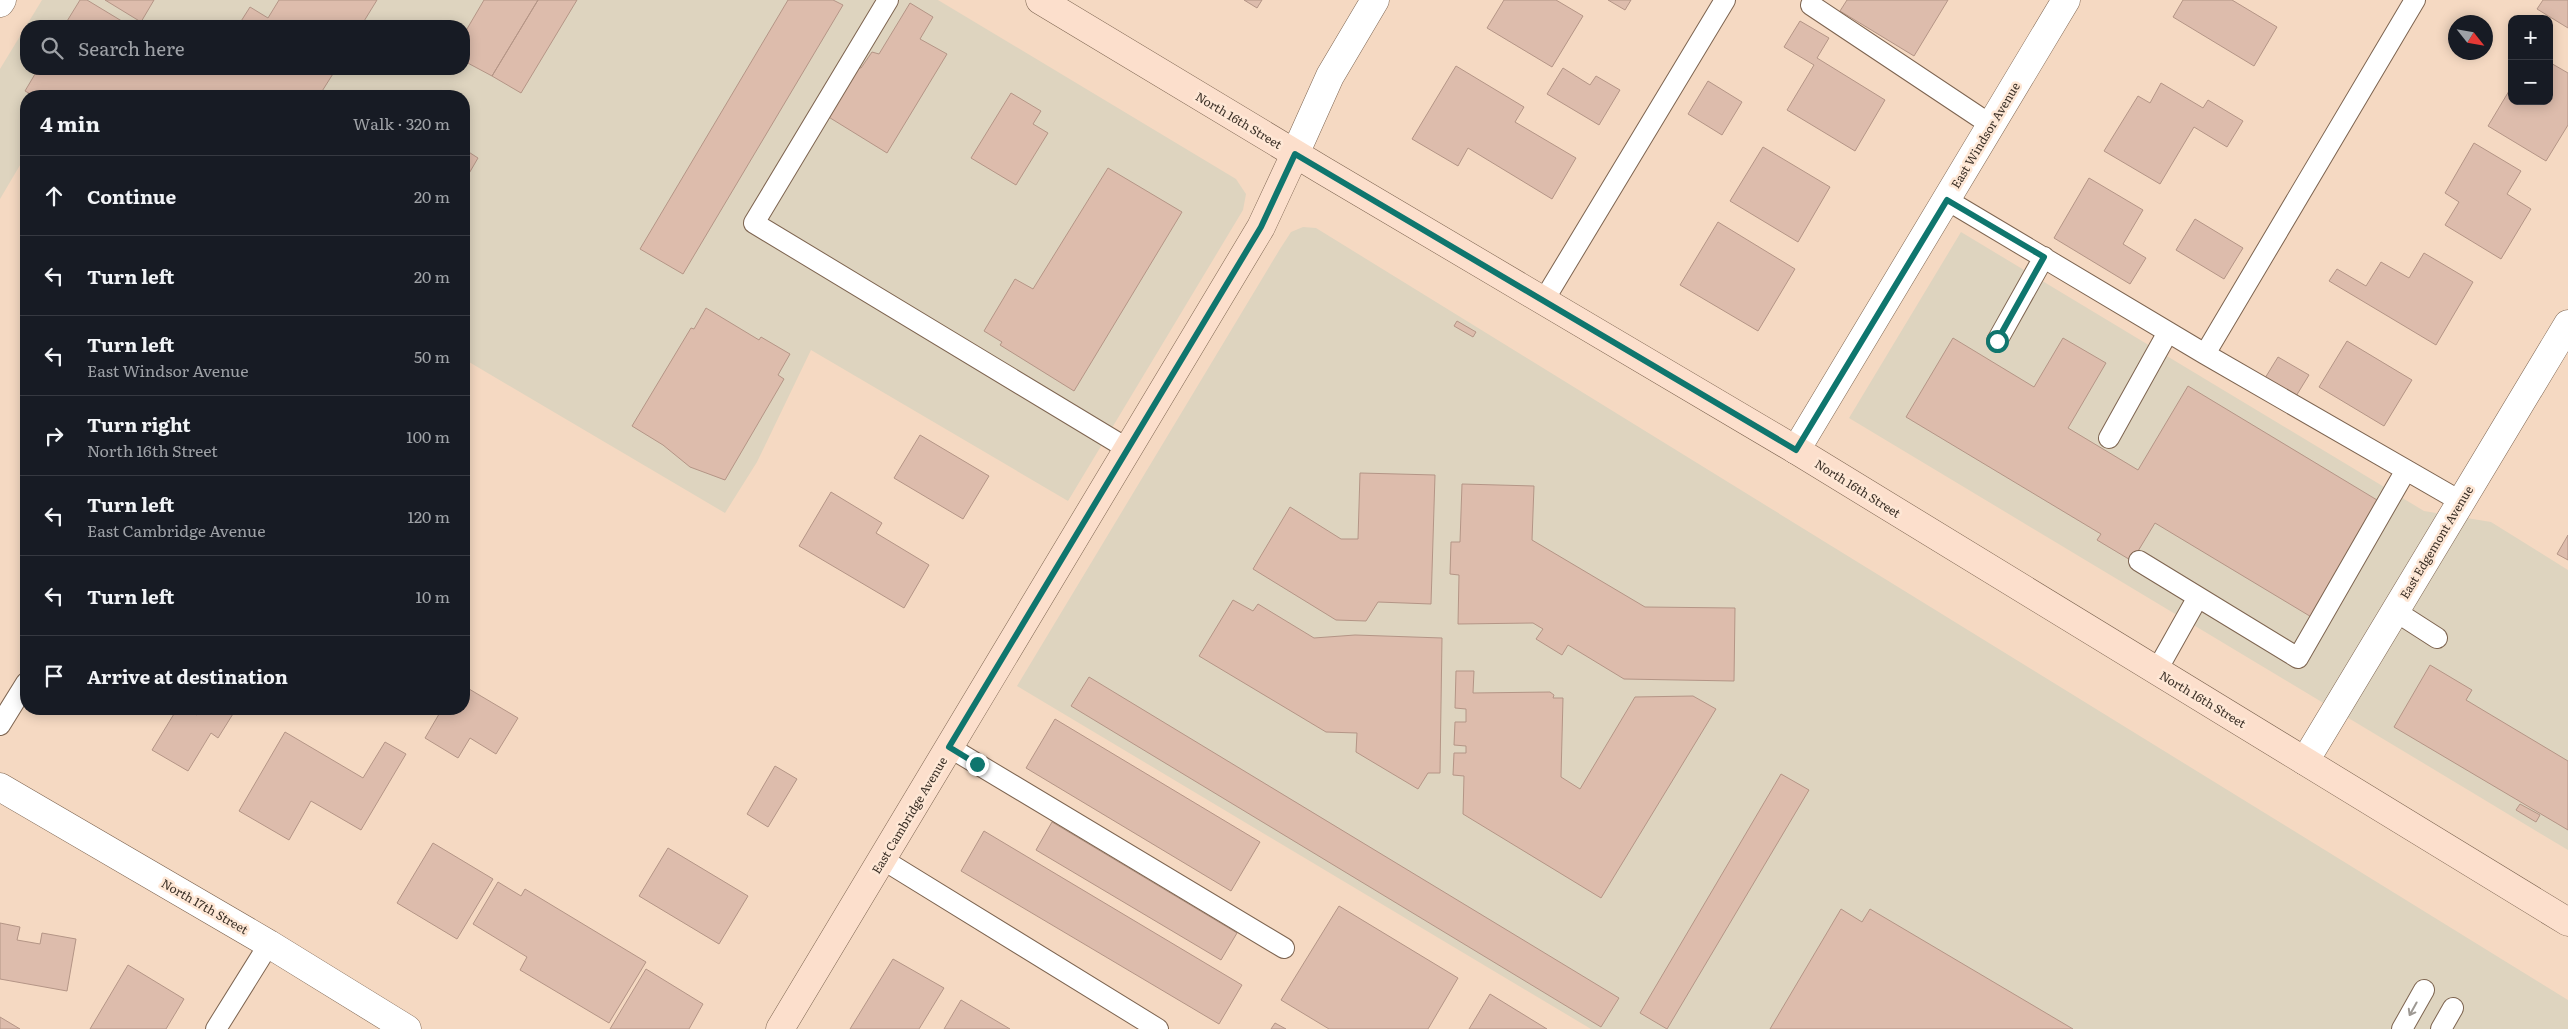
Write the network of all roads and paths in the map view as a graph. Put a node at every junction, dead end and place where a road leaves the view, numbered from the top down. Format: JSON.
{"nodes":[{"id":1,"x":888,"y":0,"type":"edge"},
{"id":2,"x":1040,"y":0,"type":"edge"},
{"id":3,"x":1375,"y":0,"type":"edge"},
{"id":4,"x":1725,"y":0,"type":"edge"},
{"id":5,"x":2066,"y":0,"type":"edge"},
{"id":6,"x":2415,"y":0,"type":"edge"},
{"id":7,"x":1811,"y":5,"type":"dead end"},
{"id":8,"x":1991,"y":125,"type":"junction"},
{"id":9,"x":1295,"y":154,"type":"junction"},
{"id":10,"x":1947,"y":200,"type":"junction"},
{"id":11,"x":2044,"y":257,"type":"junction"},
{"id":12,"x":1544,"y":300,"type":"junction"},
{"id":13,"x":2568,"y":324,"type":"edge"},
{"id":14,"x":2168,"y":332,"type":"junction"},
{"id":15,"x":1997,"y":341,"type":"dead end"},
{"id":16,"x":2205,"y":354,"type":"junction"},
{"id":17,"x":2109,"y":438,"type":"dead end"},
{"id":18,"x":1128,"y":449,"type":"junction"},
{"id":19,"x":1796,"y":450,"type":"junction"},
{"id":20,"x":2406,"y":470,"type":"junction"},
{"id":21,"x":2460,"y":501,"type":"junction"},
{"id":22,"x":2139,"y":561,"type":"dead end"},
{"id":23,"x":2198,"y":598,"type":"junction"},
{"id":24,"x":2395,"y":611,"type":"junction"},
{"id":25,"x":2437,"y":638,"type":"dead end"},
{"id":26,"x":2157,"y":670,"type":"junction"},
{"id":27,"x":20,"y":693,"type":"edge"},
{"id":28,"x":0,"y":726,"type":"edge"},
{"id":29,"x":949,"y":747,"type":"junction"},
{"id":30,"x":2305,"y":761,"type":"junction"},
{"id":31,"x":0,"y":787,"type":"edge"},
{"id":32,"x":882,"y":859,"type":"junction"},
{"id":33,"x":2566,"y":916,"type":"edge"},
{"id":34,"x":269,"y":944,"type":"junction"},
{"id":35,"x":1284,"y":948,"type":"dead end"},
{"id":36,"x":2424,"y":990,"type":"dead end"},
{"id":37,"x":2453,"y":1008,"type":"dead end"},
{"id":38,"x":216,"y":1029,"type":"edge"},
{"id":39,"x":407,"y":1029,"type":"edge"},
{"id":40,"x":780,"y":1029,"type":"edge"},
{"id":41,"x":1158,"y":1029,"type":"edge"},
{"id":42,"x":2402,"y":1029,"type":"edge"},
{"id":43,"x":2441,"y":1029,"type":"edge"}],
"edges":[{"from":1,"to":18,"type":"lane"},
{"from":2,"to":9,"type":"main road","name":"North 16th Street"},
{"from":3,"to":9,"type":"street","name":"East Cambridge Avenue"},
{"from":4,"to":12,"type":"lane"},
{"from":5,"to":8,"type":"street","name":"East Windsor Avenue"},
{"from":6,"to":16,"type":"lane"},
{"from":7,"to":8,"type":"lane"},
{"from":8,"to":10,"type":"street","name":"East Windsor Avenue"},
{"from":9,"to":12,"type":"main road","name":"North 16th Street"},
{"from":9,"to":18,"type":"main road","name":"East Cambridge Avenue"},
{"from":10,"to":11,"type":"lane"},
{"from":10,"to":19,"type":"street","name":"East Windsor Avenue"},
{"from":11,"to":14,"type":"lane"},
{"from":11,"to":15,"type":"lane"},
{"from":12,"to":19,"type":"main road","name":"North 16th Street"},
{"from":13,"to":21,"type":"street","name":"East Edgemont Avenue"},
{"from":14,"to":16,"type":"lane"},
{"from":14,"to":17,"type":"lane"},
{"from":16,"to":20,"type":"lane"},
{"from":18,"to":29,"type":"main road","name":"East Cambridge Avenue"},
{"from":19,"to":26,"type":"main road","name":"North 16th Street"},
{"from":20,"to":21,"type":"lane"},
{"from":20,"to":23,"type":"lane"},
{"from":21,"to":24,"type":"street","name":"East Edgemont Avenue"},
{"from":22,"to":23,"type":"lane"},
{"from":23,"to":26,"type":"lane"},
{"from":24,"to":25,"type":"lane"},
{"from":24,"to":30,"type":"street","name":"East Edgemont Avenue"},
{"from":26,"to":30,"type":"main road","name":"North 16th Street"},
{"from":27,"to":28,"type":"lane"},
{"from":29,"to":32,"type":"main road","name":"East Cambridge Avenue"},
{"from":29,"to":35,"type":"lane"},
{"from":30,"to":33,"type":"main road","name":"North 16th Street"},
{"from":31,"to":34,"type":"street","name":"North 17th Street"},
{"from":32,"to":40,"type":"main road","name":"East Cambridge Avenue"},
{"from":32,"to":41,"type":"lane"},
{"from":34,"to":38,"type":"lane"},
{"from":34,"to":39,"type":"street","name":"North 17th Street"},
{"from":36,"to":42,"type":"lane","one_way":true},
{"from":37,"to":43,"type":"lane"}]}
